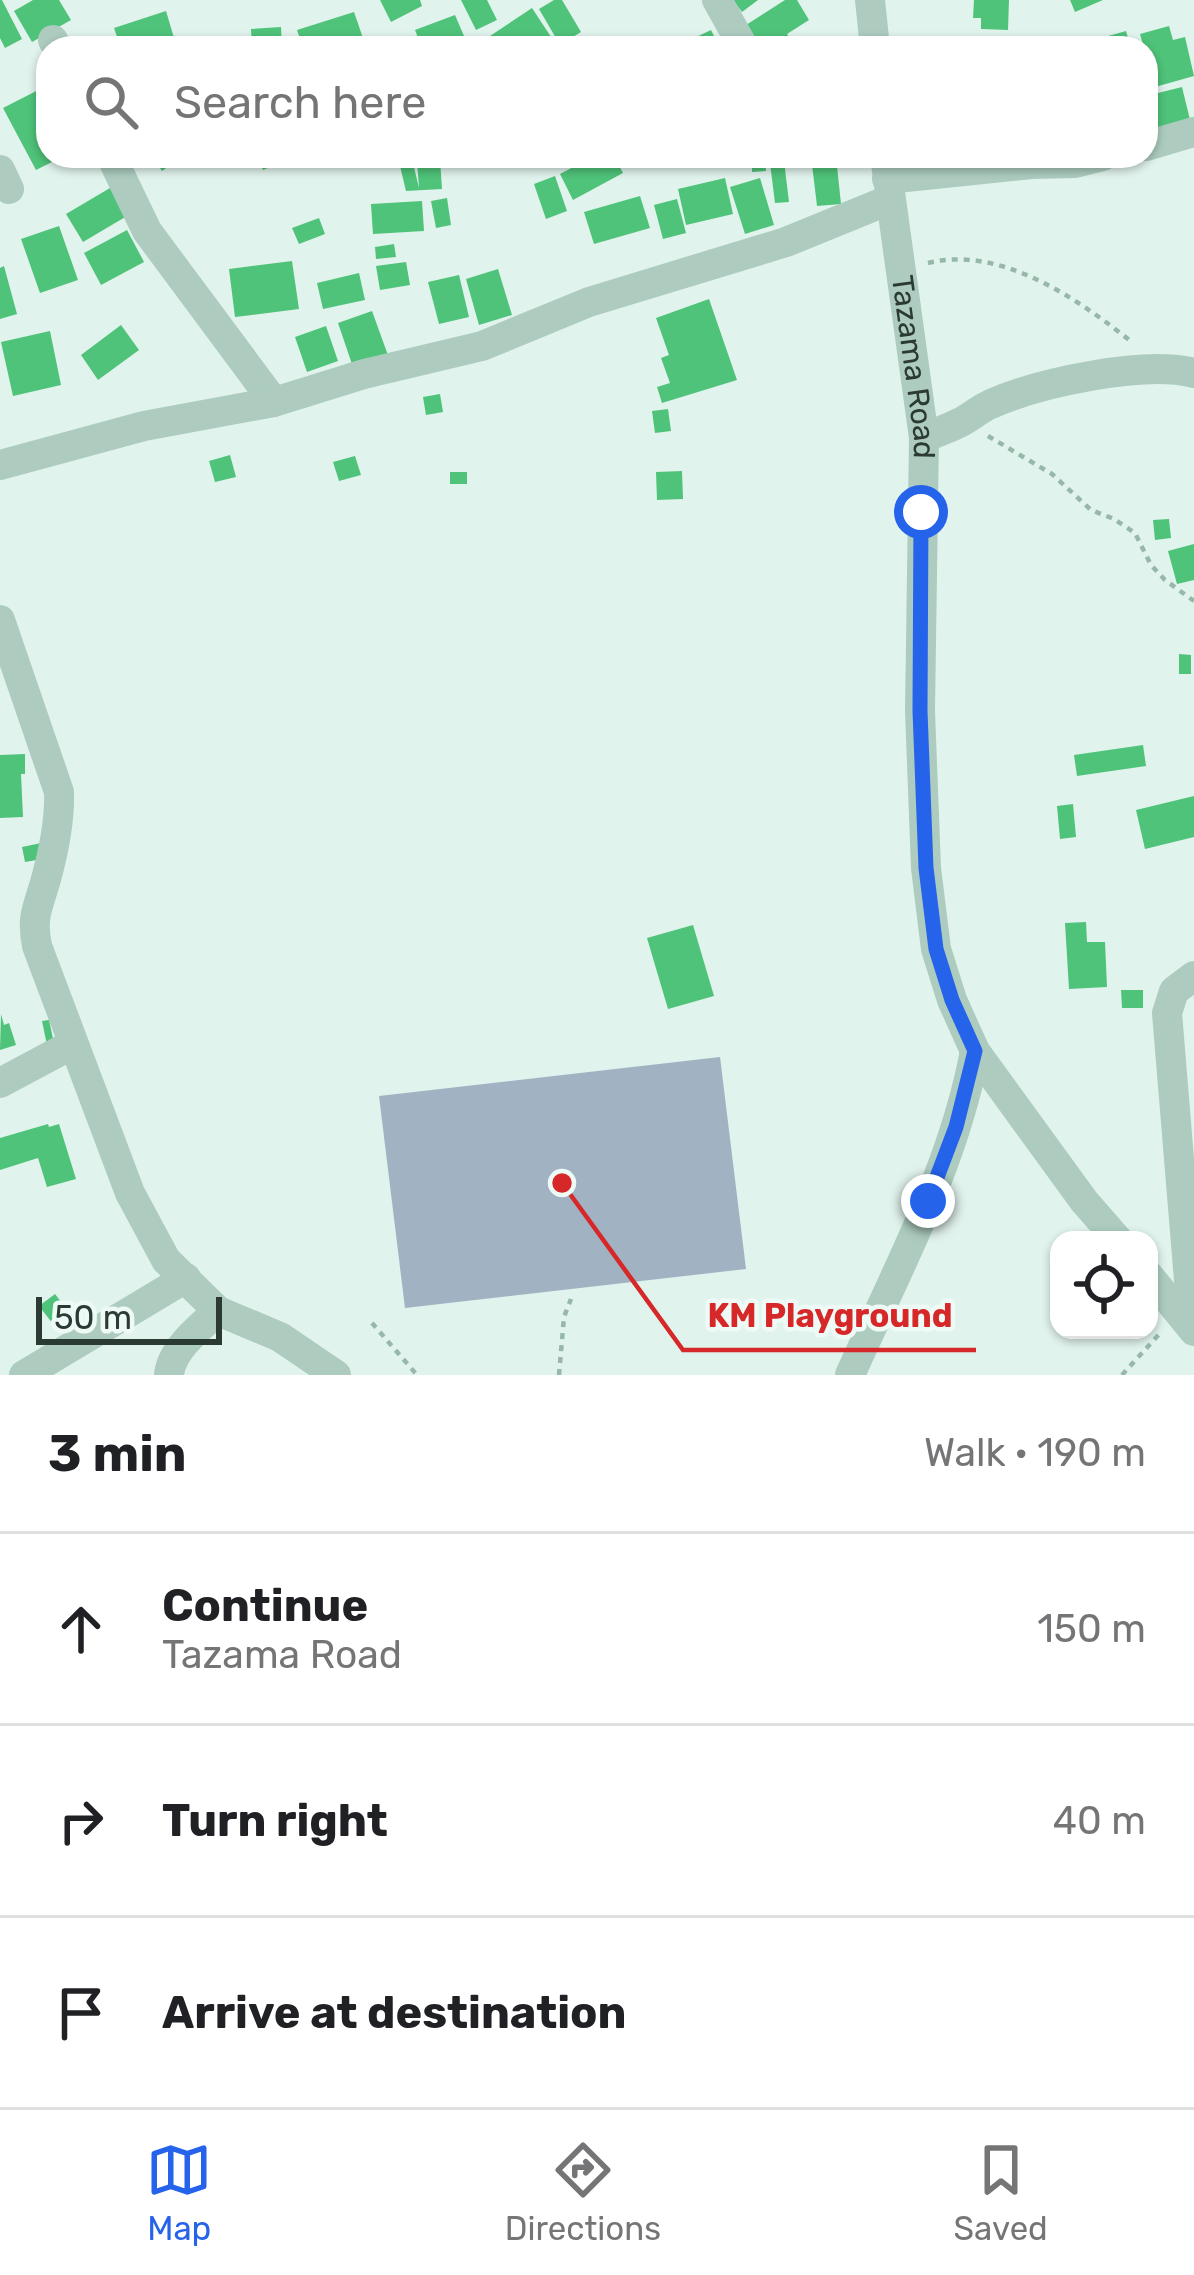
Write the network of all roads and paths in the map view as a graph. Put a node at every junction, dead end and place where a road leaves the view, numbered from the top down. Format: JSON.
{"nodes":[{"id":1,"x":717,"y":0,"type":"edge"},
{"id":2,"x":870,"y":0,"type":"edge"},
{"id":3,"x":737,"y":36,"type":"edge"},
{"id":4,"x":874,"y":36,"type":"edge"},
{"id":5,"x":1194,"y":133,"type":"edge"},
{"id":6,"x":1158,"y":143,"type":"edge"},
{"id":7,"x":116,"y":168,"type":"edge"},
{"id":8,"x":991,"y":168,"type":"edge"},
{"id":9,"x":887,"y":178,"type":"edge"},
{"id":10,"x":899,"y":270,"type":"junction"},
{"id":11,"x":1180,"y":370,"type":"edge"},
{"id":12,"x":274,"y":402,"type":"junction"},
{"id":13,"x":962,"y":422,"type":"junction"},
{"id":14,"x":923,"y":438,"type":"junction"},
{"id":15,"x":0,"y":465,"type":"edge"},
{"id":16,"x":1194,"y":601,"type":"edge"},
{"id":17,"x":0,"y":620,"type":"edge"},
{"id":18,"x":1194,"y":976,"type":"edge"},
{"id":19,"x":73,"y":1044,"type":"junction"},
{"id":20,"x":975,"y":1051,"type":"junction"},
{"id":21,"x":0,"y":1083,"type":"edge"},
{"id":22,"x":1110,"y":1231,"type":"edge"},
{"id":23,"x":186,"y":1278,"type":"junction"},
{"id":24,"x":1158,"y":1287,"type":"edge"},
{"id":25,"x":571,"y":1299,"type":"dead end"},
{"id":26,"x":218,"y":1311,"type":"junction"},
{"id":27,"x":372,"y":1323,"type":"dead end"},
{"id":28,"x":1190,"y":1325,"type":"edge"},
{"id":29,"x":24,"y":1375,"type":"edge"},
{"id":30,"x":169,"y":1375,"type":"edge"},
{"id":31,"x":336,"y":1375,"type":"edge"},
{"id":32,"x":417,"y":1375,"type":"edge"},
{"id":33,"x":559,"y":1375,"type":"edge"},
{"id":34,"x":850,"y":1375,"type":"edge"},
{"id":35,"x":1122,"y":1375,"type":"edge"}],
"edges":[{"from":1,"to":3,"type":"street"},
{"from":2,"to":4,"type":"street"},
{"from":5,"to":6,"type":"street"},
{"from":7,"to":12,"type":"street"},
{"from":8,"to":9,"type":"street"},
{"from":9,"to":10,"type":"street","name":"Tazama Road"},
{"from":9,"to":12,"type":"street"},
{"from":10,"to":11,"type":"path"},
{"from":10,"to":14,"type":"street","name":"Tazama Road"},
{"from":11,"to":13,"type":"street"},
{"from":12,"to":15,"type":"street"},
{"from":13,"to":14,"type":"street"},
{"from":13,"to":16,"type":"path"},
{"from":14,"to":20,"type":"street","name":"Tazama Road"},
{"from":17,"to":19,"type":"street"},
{"from":18,"to":28,"type":"street"},
{"from":19,"to":21,"type":"street"},
{"from":19,"to":23,"type":"street"},
{"from":20,"to":22,"type":"street","name":"Tazama Road"},
{"from":20,"to":34,"type":"street"},
{"from":23,"to":26,"type":"street"},
{"from":23,"to":29,"type":"street"},
{"from":24,"to":28,"type":"street"},
{"from":25,"to":33,"type":"path"},
{"from":26,"to":30,"type":"street"},
{"from":26,"to":31,"type":"street"},
{"from":27,"to":32,"type":"path"},
{"from":28,"to":35,"type":"path"}]}
